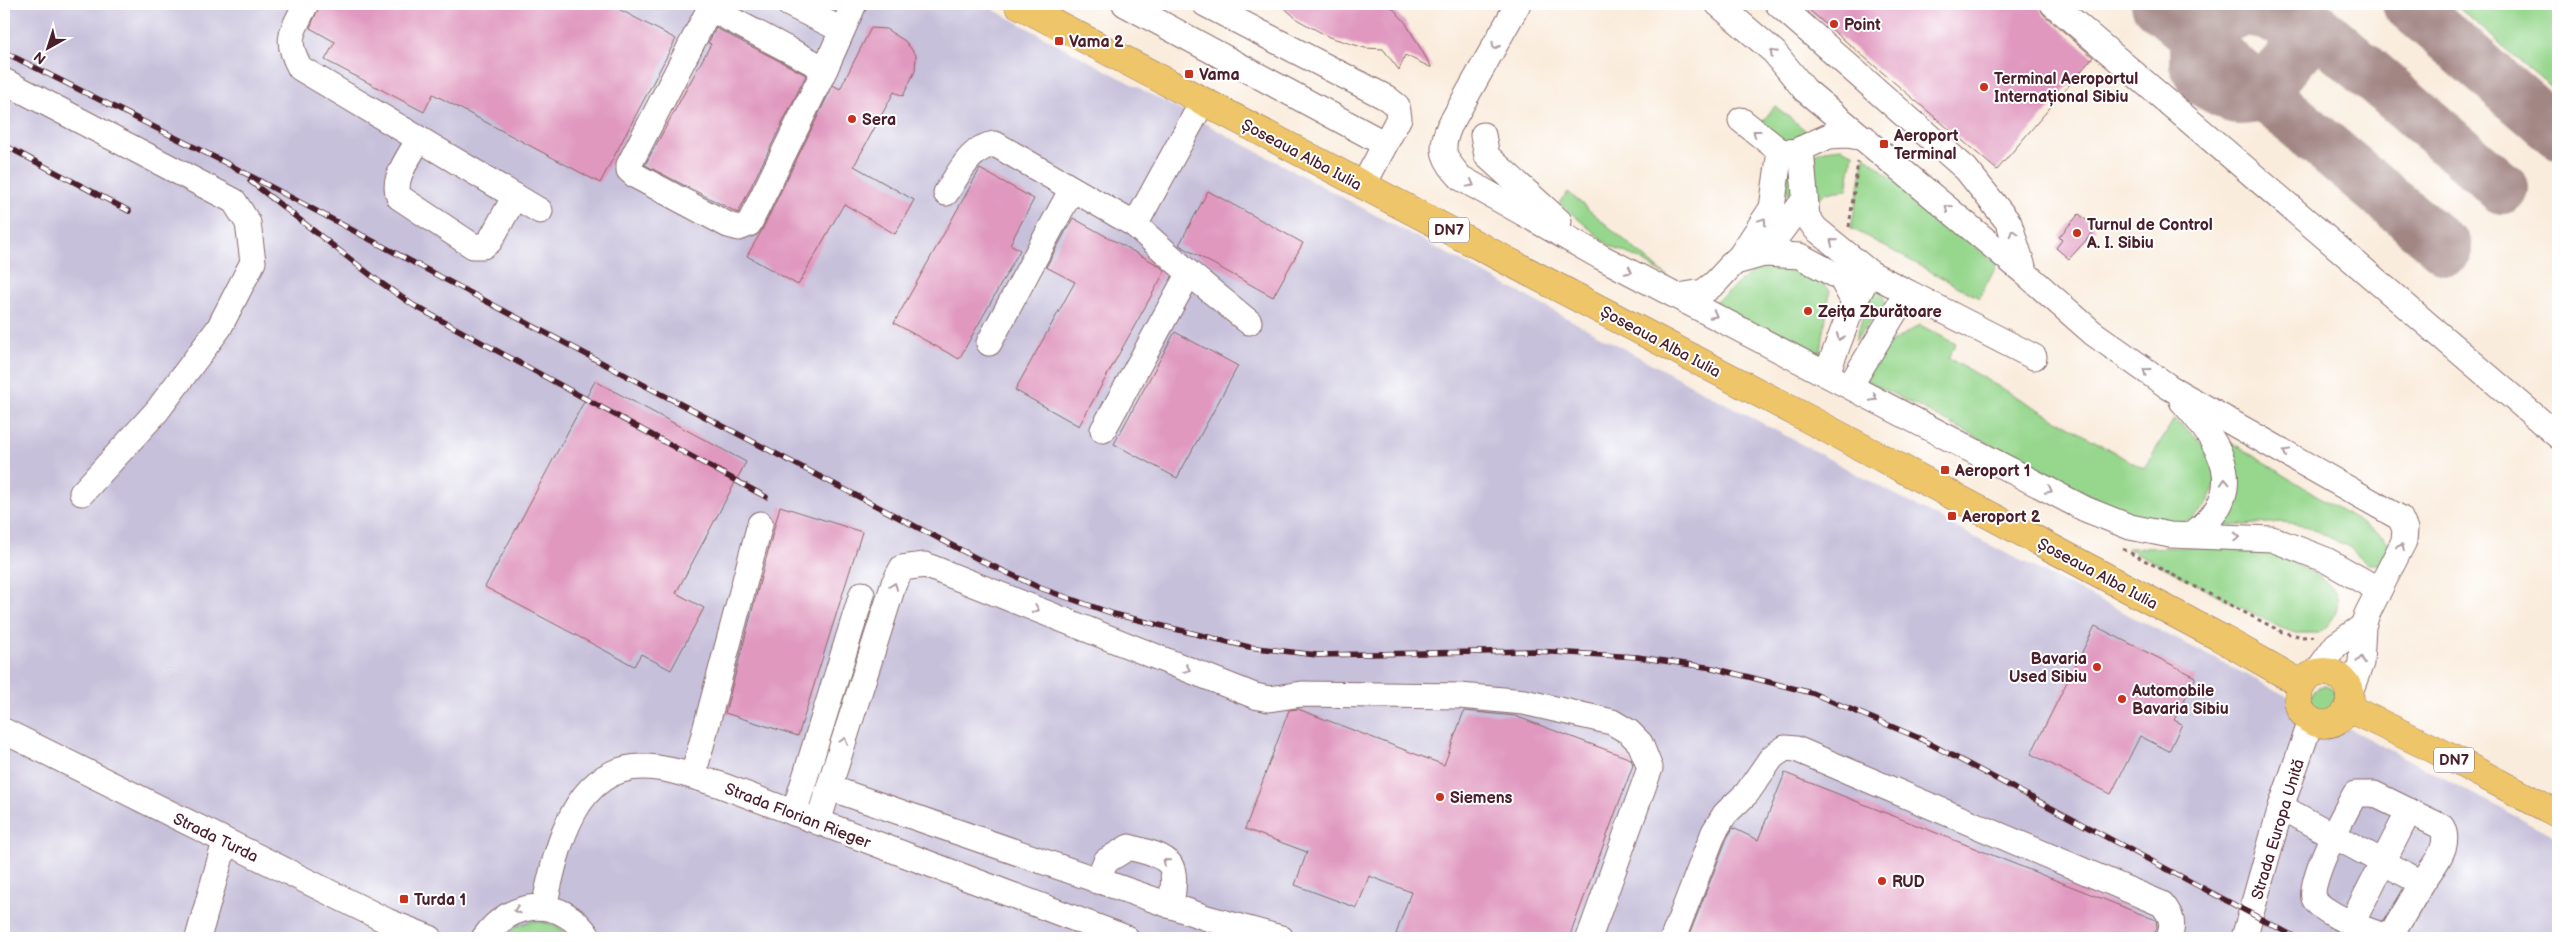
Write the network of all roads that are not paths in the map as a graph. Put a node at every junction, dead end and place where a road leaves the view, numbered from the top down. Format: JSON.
{"nodes":[{"id":1,"x":306,"y":4,"type":"edge"},
{"id":2,"x":789,"y":4,"type":"edge"},
{"id":3,"x":854,"y":4,"type":"edge"},
{"id":4,"x":1018,"y":4,"type":"edge"},
{"id":5,"x":1125,"y":4,"type":"edge"},
{"id":6,"x":1205,"y":4,"type":"edge"},
{"id":7,"x":1518,"y":4,"type":"edge"},
{"id":8,"x":1718,"y":4,"type":"edge"},
{"id":9,"x":1778,"y":4,"type":"edge"},
{"id":10,"x":2053,"y":4,"type":"edge"},
{"id":11,"x":711,"y":6,"type":"edge"},
{"id":12,"x":842,"y":30,"type":"junction"},
{"id":13,"x":825,"y":69,"type":"junction"},
{"id":14,"x":4,"y":81,"type":"edge"},
{"id":15,"x":1202,"y":101,"type":"junction"},
{"id":16,"x":1740,"y":120,"type":"dead end"},
{"id":17,"x":1484,"y":136,"type":"dead end"},
{"id":18,"x":1865,"y":138,"type":"junction"},
{"id":19,"x":419,"y":139,"type":"junction"},
{"id":20,"x":1385,"y":144,"type":"junction"},
{"id":21,"x":1791,"y":150,"type":"junction"},
{"id":22,"x":1364,"y":186,"type":"junction"},
{"id":23,"x":1072,"y":189,"type":"junction"},
{"id":24,"x":946,"y":193,"type":"dead end"},
{"id":25,"x":515,"y":196,"type":"junction"},
{"id":26,"x":1804,"y":200,"type":"junction"},
{"id":27,"x":540,"y":211,"type":"dead end"},
{"id":28,"x":1135,"y":225,"type":"junction"},
{"id":29,"x":1764,"y":254,"type":"junction"},
{"id":30,"x":1601,"y":257,"type":"junction"},
{"id":31,"x":1732,"y":263,"type":"junction"},
{"id":32,"x":1189,"y":273,"type":"junction"},
{"id":33,"x":1870,"y":273,"type":"junction"},
{"id":34,"x":2025,"y":273,"type":"junction"},
{"id":35,"x":1907,"y":292,"type":"junction"},
{"id":36,"x":1678,"y":296,"type":"junction"},
{"id":37,"x":1854,"y":302,"type":"junction"},
{"id":38,"x":1249,"y":322,"type":"dead end"},
{"id":39,"x":989,"y":343,"type":"dead end"},
{"id":40,"x":2034,"y":357,"type":"dead end"},
{"id":41,"x":1827,"y":373,"type":"junction"},
{"id":42,"x":1850,"y":386,"type":"junction"},
{"id":43,"x":2169,"y":387,"type":"junction"},
{"id":44,"x":1103,"y":430,"type":"dead end"},
{"id":45,"x":2558,"y":436,"type":"edge"},
{"id":46,"x":82,"y":493,"type":"dead end"},
{"id":47,"x":760,"y":524,"type":"dead end"},
{"id":48,"x":2191,"y":535,"type":"junction"},
{"id":49,"x":2379,"y":590,"type":"junction"},
{"id":50,"x":862,"y":594,"type":"dead end"},
{"id":51,"x":2363,"y":626,"type":"junction"},
{"id":52,"x":2309,"y":678,"type":"junction"},
{"id":53,"x":2349,"y":700,"type":"junction"},
{"id":54,"x":2311,"y":721,"type":"junction"},
{"id":55,"x":4,"y":731,"type":"edge"},
{"id":56,"x":693,"y":776,"type":"junction"},
{"id":57,"x":830,"y":788,"type":"junction"},
{"id":58,"x":2281,"y":807,"type":"junction"},
{"id":59,"x":2409,"y":811,"type":"junction"},
{"id":60,"x":794,"y":813,"type":"junction"},
{"id":61,"x":2558,"y":814,"type":"edge"},
{"id":62,"x":818,"y":822,"type":"junction"},
{"id":63,"x":2334,"y":836,"type":"junction"},
{"id":64,"x":225,"y":842,"type":"junction"},
{"id":65,"x":2382,"y":862,"type":"junction"},
{"id":66,"x":1097,"y":881,"type":"junction"},
{"id":67,"x":2422,"y":883,"type":"junction"},
{"id":68,"x":1171,"y":906,"type":"junction"},
{"id":69,"x":544,"y":907,"type":"junction"},
{"id":70,"x":2352,"y":924,"type":"junction"},
{"id":71,"x":198,"y":938,"type":"edge"},
{"id":72,"x":430,"y":938,"type":"edge"},
{"id":73,"x":484,"y":938,"type":"edge"},
{"id":74,"x":589,"y":938,"type":"edge"},
{"id":75,"x":1126,"y":938,"type":"edge"},
{"id":76,"x":1281,"y":938,"type":"edge"},
{"id":77,"x":1590,"y":938,"type":"edge"},
{"id":78,"x":1673,"y":938,"type":"edge"},
{"id":79,"x":2169,"y":938,"type":"edge"},
{"id":80,"x":2244,"y":938,"type":"edge"}],
"edges":[{"from":1,"to":19,"type":"street"},
{"from":2,"to":12,"type":"street"},
{"from":3,"to":12,"type":"street"},
{"from":4,"to":15,"type":"main road","name":"Șoseaua Alba Iulia","number":"DN7"},
{"from":5,"to":20,"type":"street"},
{"from":6,"to":20,"type":"street"},
{"from":7,"to":30,"type":"street","one_way":true},
{"from":18,"to":8,"type":"street","one_way":true},
{"from":34,"to":9,"type":"street","one_way":true},
{"from":10,"to":45,"type":"street"},
{"from":11,"to":13,"type":"street"},
{"from":11,"to":13,"type":"street"},
{"from":12,"to":13,"type":"street"},
{"from":14,"to":46,"type":"street"},
{"from":15,"to":22,"type":"main road","name":"Șoseaua Alba Iulia","number":"DN7"},
{"from":15,"to":28,"type":"street"},
{"from":21,"to":16,"type":"street","one_way":true},
{"from":17,"to":30,"type":"street"},
{"from":18,"to":21,"type":"street"},
{"from":34,"to":18,"type":"street","one_way":true},
{"from":19,"to":25,"type":"street"},
{"from":19,"to":25,"type":"street"},
{"from":20,"to":22,"type":"street"},
{"from":21,"to":26,"type":"street"},
{"from":31,"to":21,"type":"street","one_way":true},
{"from":22,"to":52,"type":"main road","name":"Șoseaua Alba Iulia","number":"DN7"},
{"from":23,"to":24,"type":"street"},
{"from":23,"to":28,"type":"street"},
{"from":23,"to":39,"type":"street"},
{"from":25,"to":27,"type":"street"},
{"from":26,"to":29,"type":"street"},
{"from":33,"to":26,"type":"street","one_way":true},
{"from":28,"to":32,"type":"street"},
{"from":29,"to":31,"type":"street"},
{"from":29,"to":37,"type":"street"},
{"from":30,"to":36,"type":"street","one_way":true},
{"from":31,"to":36,"type":"street"},
{"from":32,"to":38,"type":"street"},
{"from":32,"to":44,"type":"street"},
{"from":33,"to":35,"type":"street"},
{"from":33,"to":37,"type":"street"},
{"from":43,"to":34,"type":"street","one_way":true},
{"from":35,"to":40,"type":"street"},
{"from":35,"to":42,"type":"street"},
{"from":36,"to":41,"type":"street","one_way":true},
{"from":37,"to":41,"type":"street","one_way":true},
{"from":41,"to":42,"type":"street"},
{"from":42,"to":48,"type":"street","one_way":true},
{"from":48,"to":43,"type":"street","one_way":true},
{"from":49,"to":43,"type":"street","one_way":true},
{"from":47,"to":56,"type":"street"},
{"from":48,"to":49,"type":"street","one_way":true},
{"from":49,"to":51,"type":"street"},
{"from":50,"to":60,"type":"street"},
{"from":51,"to":52,"type":"street"},
{"from":53,"to":51,"type":"street","one_way":true},
{"from":52,"to":53,"type":"main road","number":"DN7"},
{"from":52,"to":54,"type":"main road"},
{"from":53,"to":54,"type":"main road"},
{"from":53,"to":61,"type":"main road","number":"DN7"},
{"from":54,"to":58,"type":"street","name":"Strada Europa Unită"},
{"from":55,"to":64,"type":"street","name":"Strada Turda"},
{"from":56,"to":60,"type":"street","name":"Strada Florian Rieger"},
{"from":56,"to":69,"type":"street","name":"Strada Florian Rieger"},
{"from":57,"to":62,"type":"street"},
{"from":57,"to":66,"type":"street"},
{"from":57,"to":77,"type":"street","one_way":true},
{"from":58,"to":63,"type":"street"},
{"from":58,"to":80,"type":"street","name":"Strada Europa Unită"},
{"from":59,"to":63,"type":"street"},
{"from":59,"to":65,"type":"street"},
{"from":59,"to":67,"type":"street"},
{"from":60,"to":62,"type":"street","name":"Strada Florian Rieger"},
{"from":62,"to":75,"type":"street","name":"Strada Florian Rieger"},
{"from":63,"to":65,"type":"street"},
{"from":63,"to":70,"type":"street"},
{"from":64,"to":71,"type":"street"},
{"from":64,"to":72,"type":"street","name":"Strada Turda"},
{"from":65,"to":67,"type":"street"},
{"from":65,"to":70,"type":"street"},
{"from":66,"to":68,"type":"street"},
{"from":68,"to":66,"type":"street","one_way":true},
{"from":67,"to":70,"type":"street"},
{"from":68,"to":76,"type":"street"},
{"from":69,"to":73,"type":"street","one_way":true},
{"from":69,"to":74,"type":"street"},
{"from":78,"to":79,"type":"street"}]}
